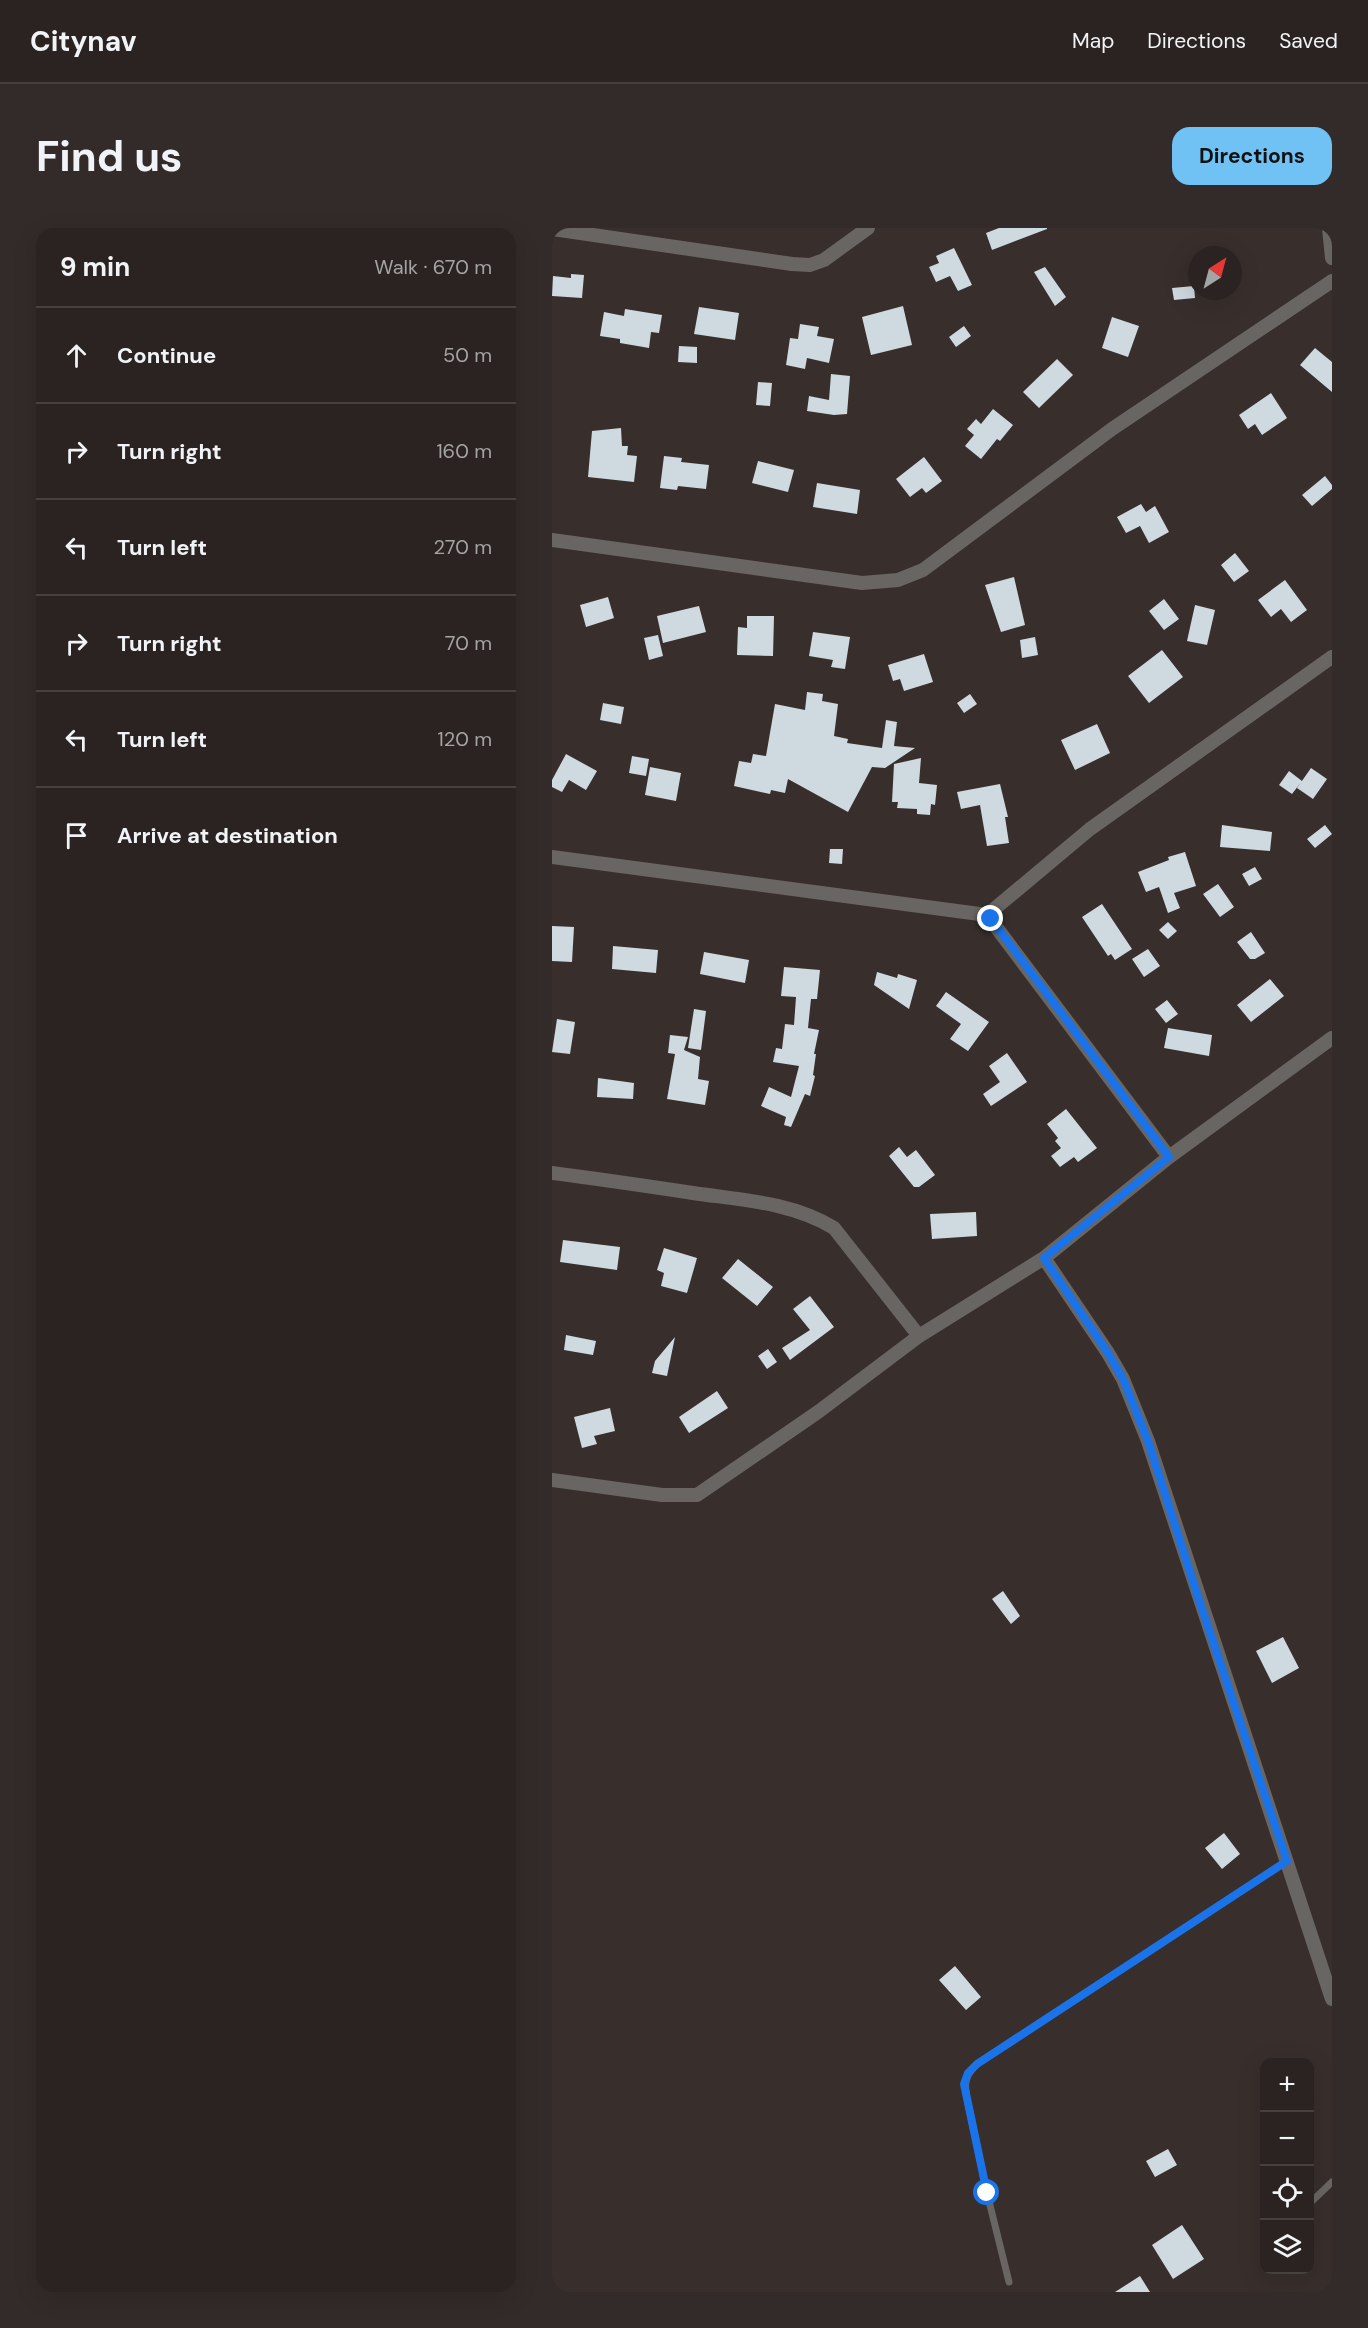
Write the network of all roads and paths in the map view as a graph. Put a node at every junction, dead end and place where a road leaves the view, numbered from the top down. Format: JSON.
{"nodes":[{"id":1,"x":868,"y":228,"type":"edge"},
{"id":2,"x":1329,"y":228,"type":"edge"},
{"id":3,"x":557,"y":229,"type":"edge"},
{"id":4,"x":1332,"y":258,"type":"edge"},
{"id":5,"x":1332,"y":281,"type":"edge"},
{"id":6,"x":552,"y":540,"type":"edge"},
{"id":7,"x":1332,"y":657,"type":"edge"},
{"id":8,"x":552,"y":857,"type":"edge"},
{"id":9,"x":987,"y":915,"type":"junction"},
{"id":10,"x":1332,"y":1038,"type":"edge"},
{"id":11,"x":1169,"y":1157,"type":"junction"},
{"id":12,"x":552,"y":1173,"type":"edge"},
{"id":13,"x":1044,"y":1258,"type":"junction"},
{"id":14,"x":919,"y":1336,"type":"junction"},
{"id":15,"x":552,"y":1480,"type":"edge"},
{"id":16,"x":1287,"y":1861,"type":"junction"},
{"id":17,"x":1332,"y":1999,"type":"edge"},
{"id":18,"x":1332,"y":2182,"type":"edge"},
{"id":19,"x":1314,"y":2200,"type":"edge"},
{"id":20,"x":1009,"y":2282,"type":"dead end"}],
"edges":[{"from":1,"to":3,"type":"street"},
{"from":2,"to":4,"type":"street"},
{"from":5,"to":6,"type":"street"},
{"from":7,"to":9,"type":"street"},
{"from":8,"to":9,"type":"street"},
{"from":9,"to":11,"type":"street"},
{"from":10,"to":11,"type":"street"},
{"from":11,"to":13,"type":"street"},
{"from":12,"to":14,"type":"street"},
{"from":13,"to":14,"type":"street"},
{"from":13,"to":16,"type":"street"},
{"from":14,"to":15,"type":"street"},
{"from":16,"to":17,"type":"street"},
{"from":16,"to":20,"type":"lane"},
{"from":18,"to":19,"type":"lane"}]}
